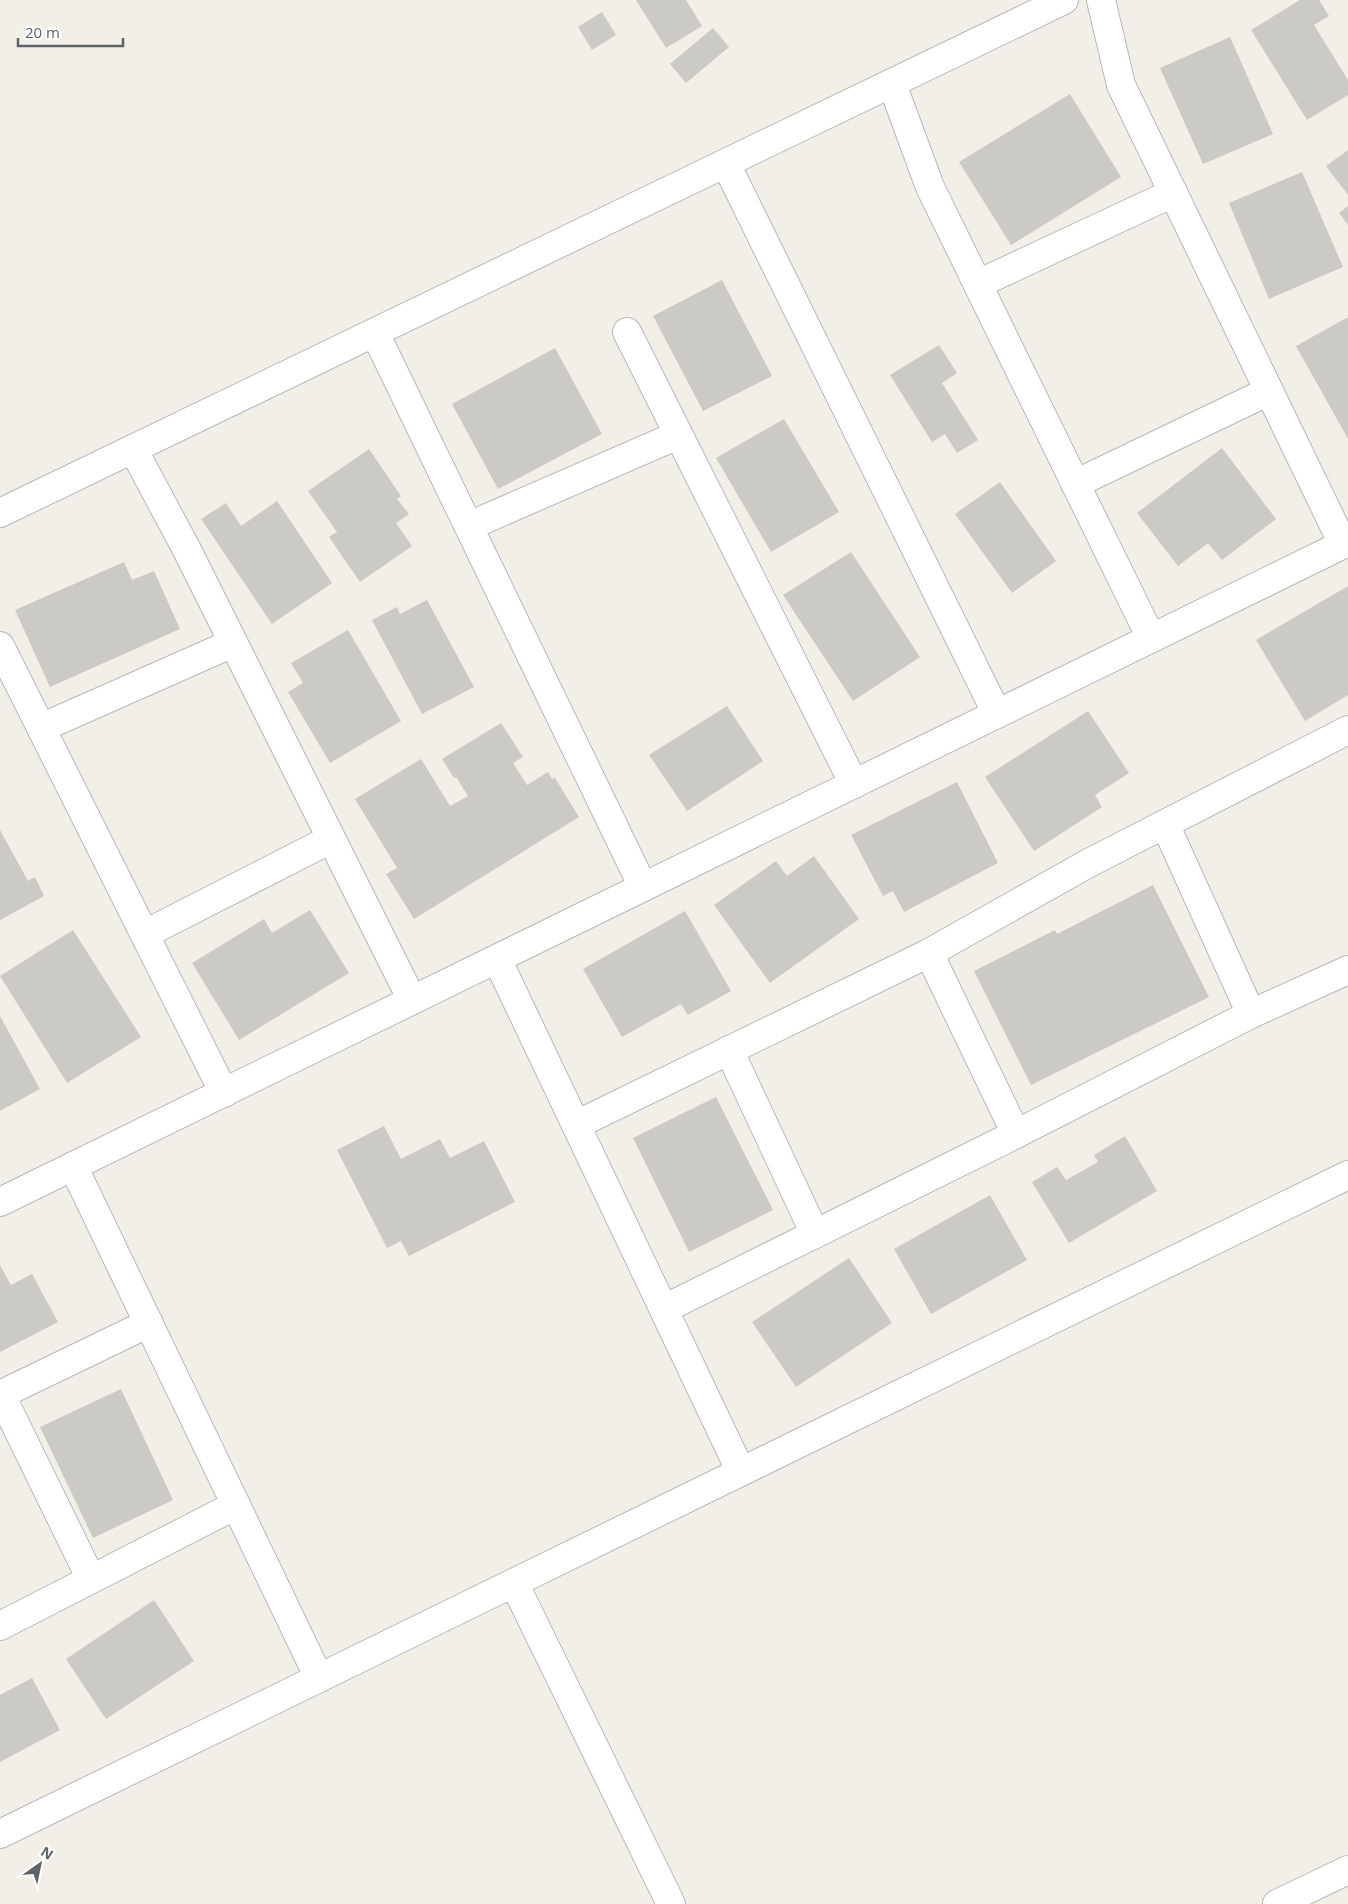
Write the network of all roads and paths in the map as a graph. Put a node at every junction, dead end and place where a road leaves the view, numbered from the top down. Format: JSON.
{"nodes":[{"id":1,"x":1064,"y":0,"type":"edge"},
{"id":2,"x":1101,"y":0,"type":"edge"},
{"id":3,"x":892,"y":84,"type":"junction"},
{"id":4,"x":726,"y":164,"type":"junction"},
{"id":5,"x":1173,"y":193,"type":"junction"},
{"id":6,"x":978,"y":284,"type":"junction"},
{"id":7,"x":375,"y":332,"type":"junction"},
{"id":8,"x":627,"y":332,"type":"dead end"},
{"id":9,"x":1269,"y":391,"type":"junction"},
{"id":10,"x":678,"y":434,"type":"junction"},
{"id":11,"x":133,"y":449,"type":"junction"},
{"id":12,"x":1075,"y":484,"type":"junction"},
{"id":13,"x":0,"y":514,"type":"edge"},
{"id":14,"x":470,"y":526,"type":"junction"},
{"id":15,"x":1345,"y":543,"type":"edge"},
{"id":16,"x":1151,"y":638,"type":"junction"},
{"id":17,"x":233,"y":643,"type":"junction"},
{"id":18,"x":0,"y":646,"type":"edge"},
{"id":19,"x":997,"y":714,"type":"junction"},
{"id":20,"x":41,"y":728,"type":"junction"},
{"id":21,"x":1348,"y":730,"type":"edge"},
{"id":22,"x":854,"y":784,"type":"junction"},
{"id":23,"x":1165,"y":824,"type":"junction"},
{"id":24,"x":331,"y":839,"type":"junction"},
{"id":25,"x":643,"y":887,"type":"junction"},
{"id":26,"x":145,"y":934,"type":"junction"},
{"id":27,"x":929,"y":953,"type":"junction"},
{"id":28,"x":497,"y":959,"type":"junction"},
{"id":29,"x":1348,"y":970,"type":"edge"},
{"id":30,"x":412,"y":1000,"type":"junction"},
{"id":31,"x":1251,"y":1014,"type":"junction"},
{"id":32,"x":729,"y":1050,"type":"junction"},
{"id":33,"x":224,"y":1092,"type":"junction"},
{"id":34,"x":576,"y":1125,"type":"junction"},
{"id":35,"x":1016,"y":1134,"type":"junction"},
{"id":36,"x":73,"y":1166,"type":"junction"},
{"id":37,"x":1348,"y":1175,"type":"edge"},
{"id":38,"x":0,"y":1202,"type":"edge"},
{"id":39,"x":815,"y":1234,"type":"junction"},
{"id":40,"x":664,"y":1309,"type":"junction"},
{"id":41,"x":148,"y":1323,"type":"junction"},
{"id":42,"x":0,"y":1395,"type":"edge"},
{"id":43,"x":741,"y":1472,"type":"junction"},
{"id":44,"x":236,"y":1505,"type":"junction"},
{"id":45,"x":91,"y":1579,"type":"junction"},
{"id":46,"x":514,"y":1583,"type":"junction"},
{"id":47,"x":0,"y":1626,"type":"edge"},
{"id":48,"x":319,"y":1678,"type":"junction"},
{"id":49,"x":0,"y":1834,"type":"edge"},
{"id":50,"x":1348,"y":1870,"type":"edge"},
{"id":51,"x":671,"y":1904,"type":"edge"},
{"id":52,"x":1277,"y":1904,"type":"edge"}],
"edges":[{"from":1,"to":3,"type":"street"},
{"from":2,"to":5,"type":"street"},
{"from":3,"to":4,"type":"street"},
{"from":3,"to":6,"type":"street"},
{"from":4,"to":7,"type":"street"},
{"from":4,"to":19,"type":"street"},
{"from":5,"to":6,"type":"street"},
{"from":5,"to":9,"type":"street"},
{"from":6,"to":12,"type":"street"},
{"from":7,"to":11,"type":"street"},
{"from":7,"to":14,"type":"street"},
{"from":8,"to":10,"type":"street"},
{"from":9,"to":12,"type":"street"},
{"from":9,"to":15,"type":"street"},
{"from":10,"to":14,"type":"street"},
{"from":10,"to":22,"type":"street"},
{"from":11,"to":13,"type":"street"},
{"from":11,"to":17,"type":"street"},
{"from":12,"to":16,"type":"street"},
{"from":14,"to":25,"type":"street"},
{"from":15,"to":16,"type":"street"},
{"from":16,"to":19,"type":"street"},
{"from":17,"to":20,"type":"street"},
{"from":17,"to":24,"type":"street"},
{"from":18,"to":20,"type":"street"},
{"from":19,"to":22,"type":"street"},
{"from":20,"to":26,"type":"street"},
{"from":21,"to":23,"type":"street"},
{"from":22,"to":25,"type":"street"},
{"from":23,"to":27,"type":"street"},
{"from":23,"to":31,"type":"street"},
{"from":24,"to":26,"type":"street"},
{"from":24,"to":30,"type":"street"},
{"from":25,"to":28,"type":"street"},
{"from":26,"to":33,"type":"street"},
{"from":27,"to":32,"type":"street"},
{"from":27,"to":35,"type":"street"},
{"from":28,"to":30,"type":"street"},
{"from":28,"to":34,"type":"street"},
{"from":29,"to":31,"type":"street"},
{"from":30,"to":33,"type":"street"},
{"from":31,"to":35,"type":"street"},
{"from":32,"to":34,"type":"street"},
{"from":32,"to":39,"type":"street"},
{"from":33,"to":36,"type":"street"},
{"from":34,"to":40,"type":"street"},
{"from":35,"to":39,"type":"street"},
{"from":36,"to":38,"type":"street"},
{"from":36,"to":41,"type":"street"},
{"from":37,"to":43,"type":"street"},
{"from":39,"to":40,"type":"street"},
{"from":40,"to":43,"type":"street"},
{"from":41,"to":42,"type":"street"},
{"from":41,"to":44,"type":"street"},
{"from":42,"to":45,"type":"street"},
{"from":43,"to":46,"type":"street"},
{"from":44,"to":45,"type":"street"},
{"from":44,"to":48,"type":"street"},
{"from":45,"to":47,"type":"street"},
{"from":46,"to":48,"type":"street"},
{"from":46,"to":51,"type":"street"},
{"from":48,"to":49,"type":"street"},
{"from":50,"to":52,"type":"street"}]}
